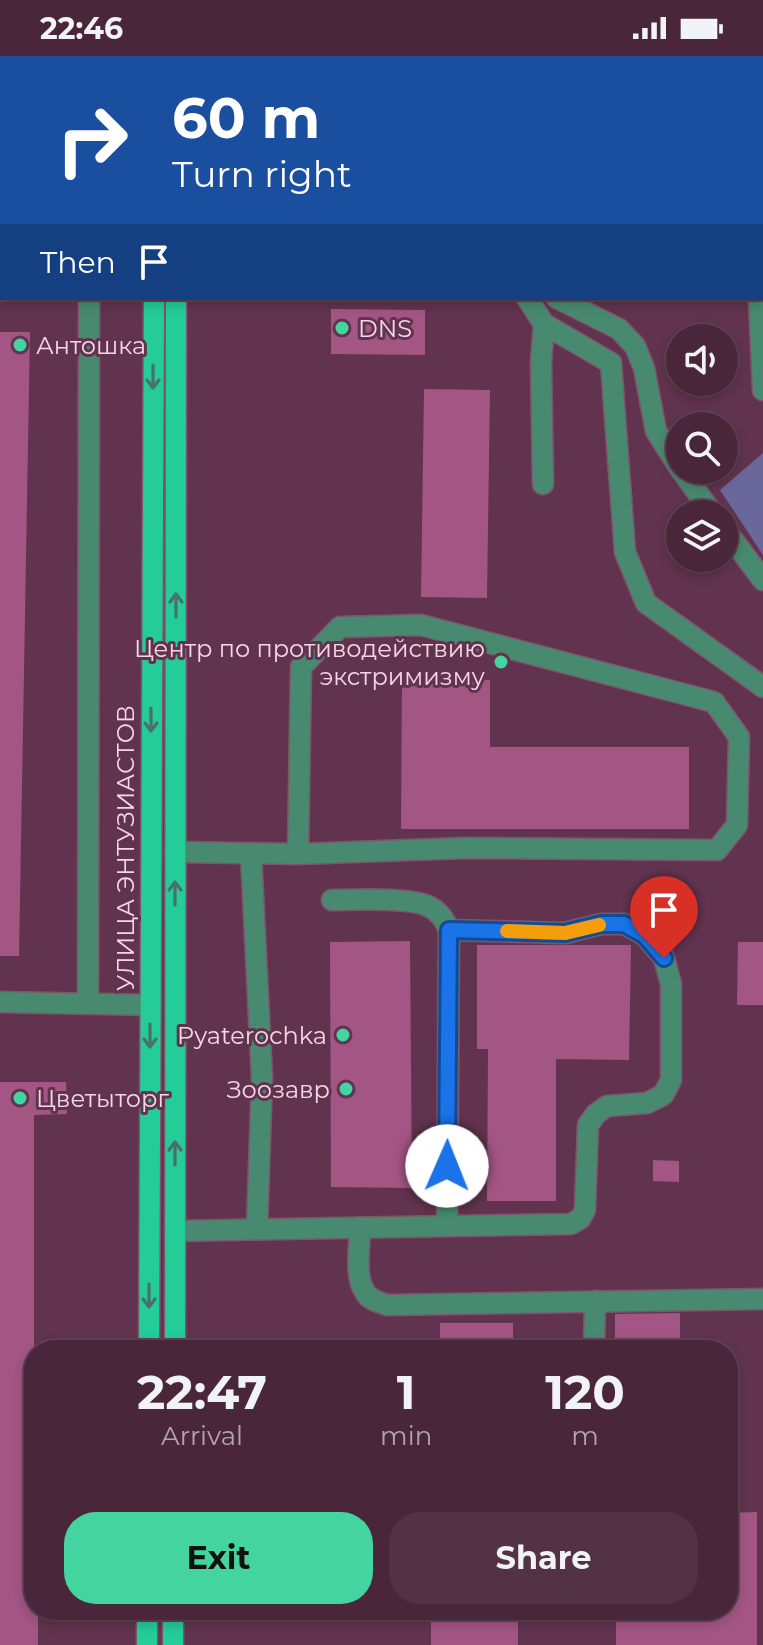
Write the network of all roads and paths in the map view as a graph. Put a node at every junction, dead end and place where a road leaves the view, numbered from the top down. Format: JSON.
{"nodes":[{"id":1,"x":89,"y":300,"type":"edge"},
{"id":2,"x":154,"y":300,"type":"edge"},
{"id":3,"x":176,"y":300,"type":"edge"},
{"id":4,"x":528,"y":300,"type":"edge"},
{"id":5,"x":561,"y":300,"type":"edge"},
{"id":6,"x":759,"y":300,"type":"edge"},
{"id":7,"x":544,"y":324,"type":"junction"},
{"id":8,"x":763,"y":390,"type":"edge"},
{"id":9,"x":666,"y":447,"type":"edge"},
{"id":10,"x":543,"y":484,"type":"dead end"},
{"id":11,"x":738,"y":547,"type":"edge"},
{"id":12,"x":763,"y":580,"type":"edge"},
{"id":13,"x":763,"y":687,"type":"edge"},
{"id":14,"x":150,"y":851,"type":"junction"},
{"id":15,"x":175,"y":852,"type":"junction"},
{"id":16,"x":251,"y":854,"type":"junction"},
{"id":17,"x":298,"y":854,"type":"junction"},
{"id":18,"x":332,"y":900,"type":"dead end"},
{"id":19,"x":449,"y":930,"type":"junction"},
{"id":20,"x":0,"y":1002,"type":"edge"},
{"id":21,"x":88,"y":1003,"type":"junction"},
{"id":22,"x":151,"y":1005,"type":"junction"},
{"id":23,"x":175,"y":1005,"type":"junction"},
{"id":24,"x":447,"y":1225,"type":"junction"},
{"id":25,"x":360,"y":1227,"type":"junction"},
{"id":26,"x":257,"y":1228,"type":"junction"},
{"id":27,"x":175,"y":1231,"type":"junction"},
{"id":28,"x":149,"y":1232,"type":"junction"},
{"id":29,"x":763,"y":1299,"type":"edge"},
{"id":30,"x":595,"y":1301,"type":"junction"},
{"id":31,"x":149,"y":1340,"type":"edge"},
{"id":32,"x":175,"y":1340,"type":"edge"},
{"id":33,"x":594,"y":1340,"type":"edge"},
{"id":34,"x":147,"y":1620,"type":"edge"},
{"id":35,"x":173,"y":1620,"type":"edge"},
{"id":36,"x":147,"y":1645,"type":"edge"},
{"id":37,"x":173,"y":1645,"type":"edge"}],
"edges":[{"from":1,"to":21,"type":"lane"},
{"from":2,"to":14,"type":"main road","name":"УЛИЦА ЭНТУЗИАСТОВ","one_way":true},
{"from":15,"to":3,"type":"main road","name":"УЛИЦА ЭНТУЗИАСТОВ","one_way":true},
{"from":4,"to":7,"type":"lane"},
{"from":5,"to":9,"type":"lane"},
{"from":6,"to":8,"type":"lane"},
{"from":7,"to":10,"type":"lane"},
{"from":7,"to":13,"type":"lane"},
{"from":11,"to":12,"type":"lane"},
{"from":14,"to":15,"type":"main road"},
{"from":14,"to":22,"type":"main road","name":"УЛИЦА ЭНТУЗИАСТОВ"},
{"from":15,"to":16,"type":"lane"},
{"from":23,"to":15,"type":"main road","name":"УЛИЦА ЭНТУЗИАСТОВ","one_way":true},
{"from":16,"to":17,"type":"lane"},
{"from":16,"to":26,"type":"lane"},
{"from":17,"to":17,"type":"lane"},
{"from":18,"to":19,"type":"lane"},
{"from":19,"to":24,"type":"lane"},
{"from":19,"to":24,"type":"lane"},
{"from":20,"to":21,"type":"lane"},
{"from":21,"to":22,"type":"lane"},
{"from":22,"to":23,"type":"main road"},
{"from":22,"to":28,"type":"main road","name":"УЛИЦА ЭНТУЗИАСТОВ","one_way":true},
{"from":27,"to":23,"type":"main road","name":"УЛИЦА ЭНТУЗИАСТОВ","one_way":true},
{"from":24,"to":25,"type":"lane"},
{"from":25,"to":26,"type":"lane"},
{"from":25,"to":30,"type":"lane"},
{"from":26,"to":27,"type":"lane"},
{"from":27,"to":28,"type":"main road"},
{"from":27,"to":32,"type":"main road","name":"УЛИЦА ЭНТУЗИАСТОВ"},
{"from":28,"to":31,"type":"main road","name":"УЛИЦА ЭНТУЗИАСТОВ","one_way":true},
{"from":29,"to":30,"type":"lane"},
{"from":30,"to":33,"type":"lane"},
{"from":34,"to":36,"type":"main road"},
{"from":35,"to":37,"type":"main road"}]}
